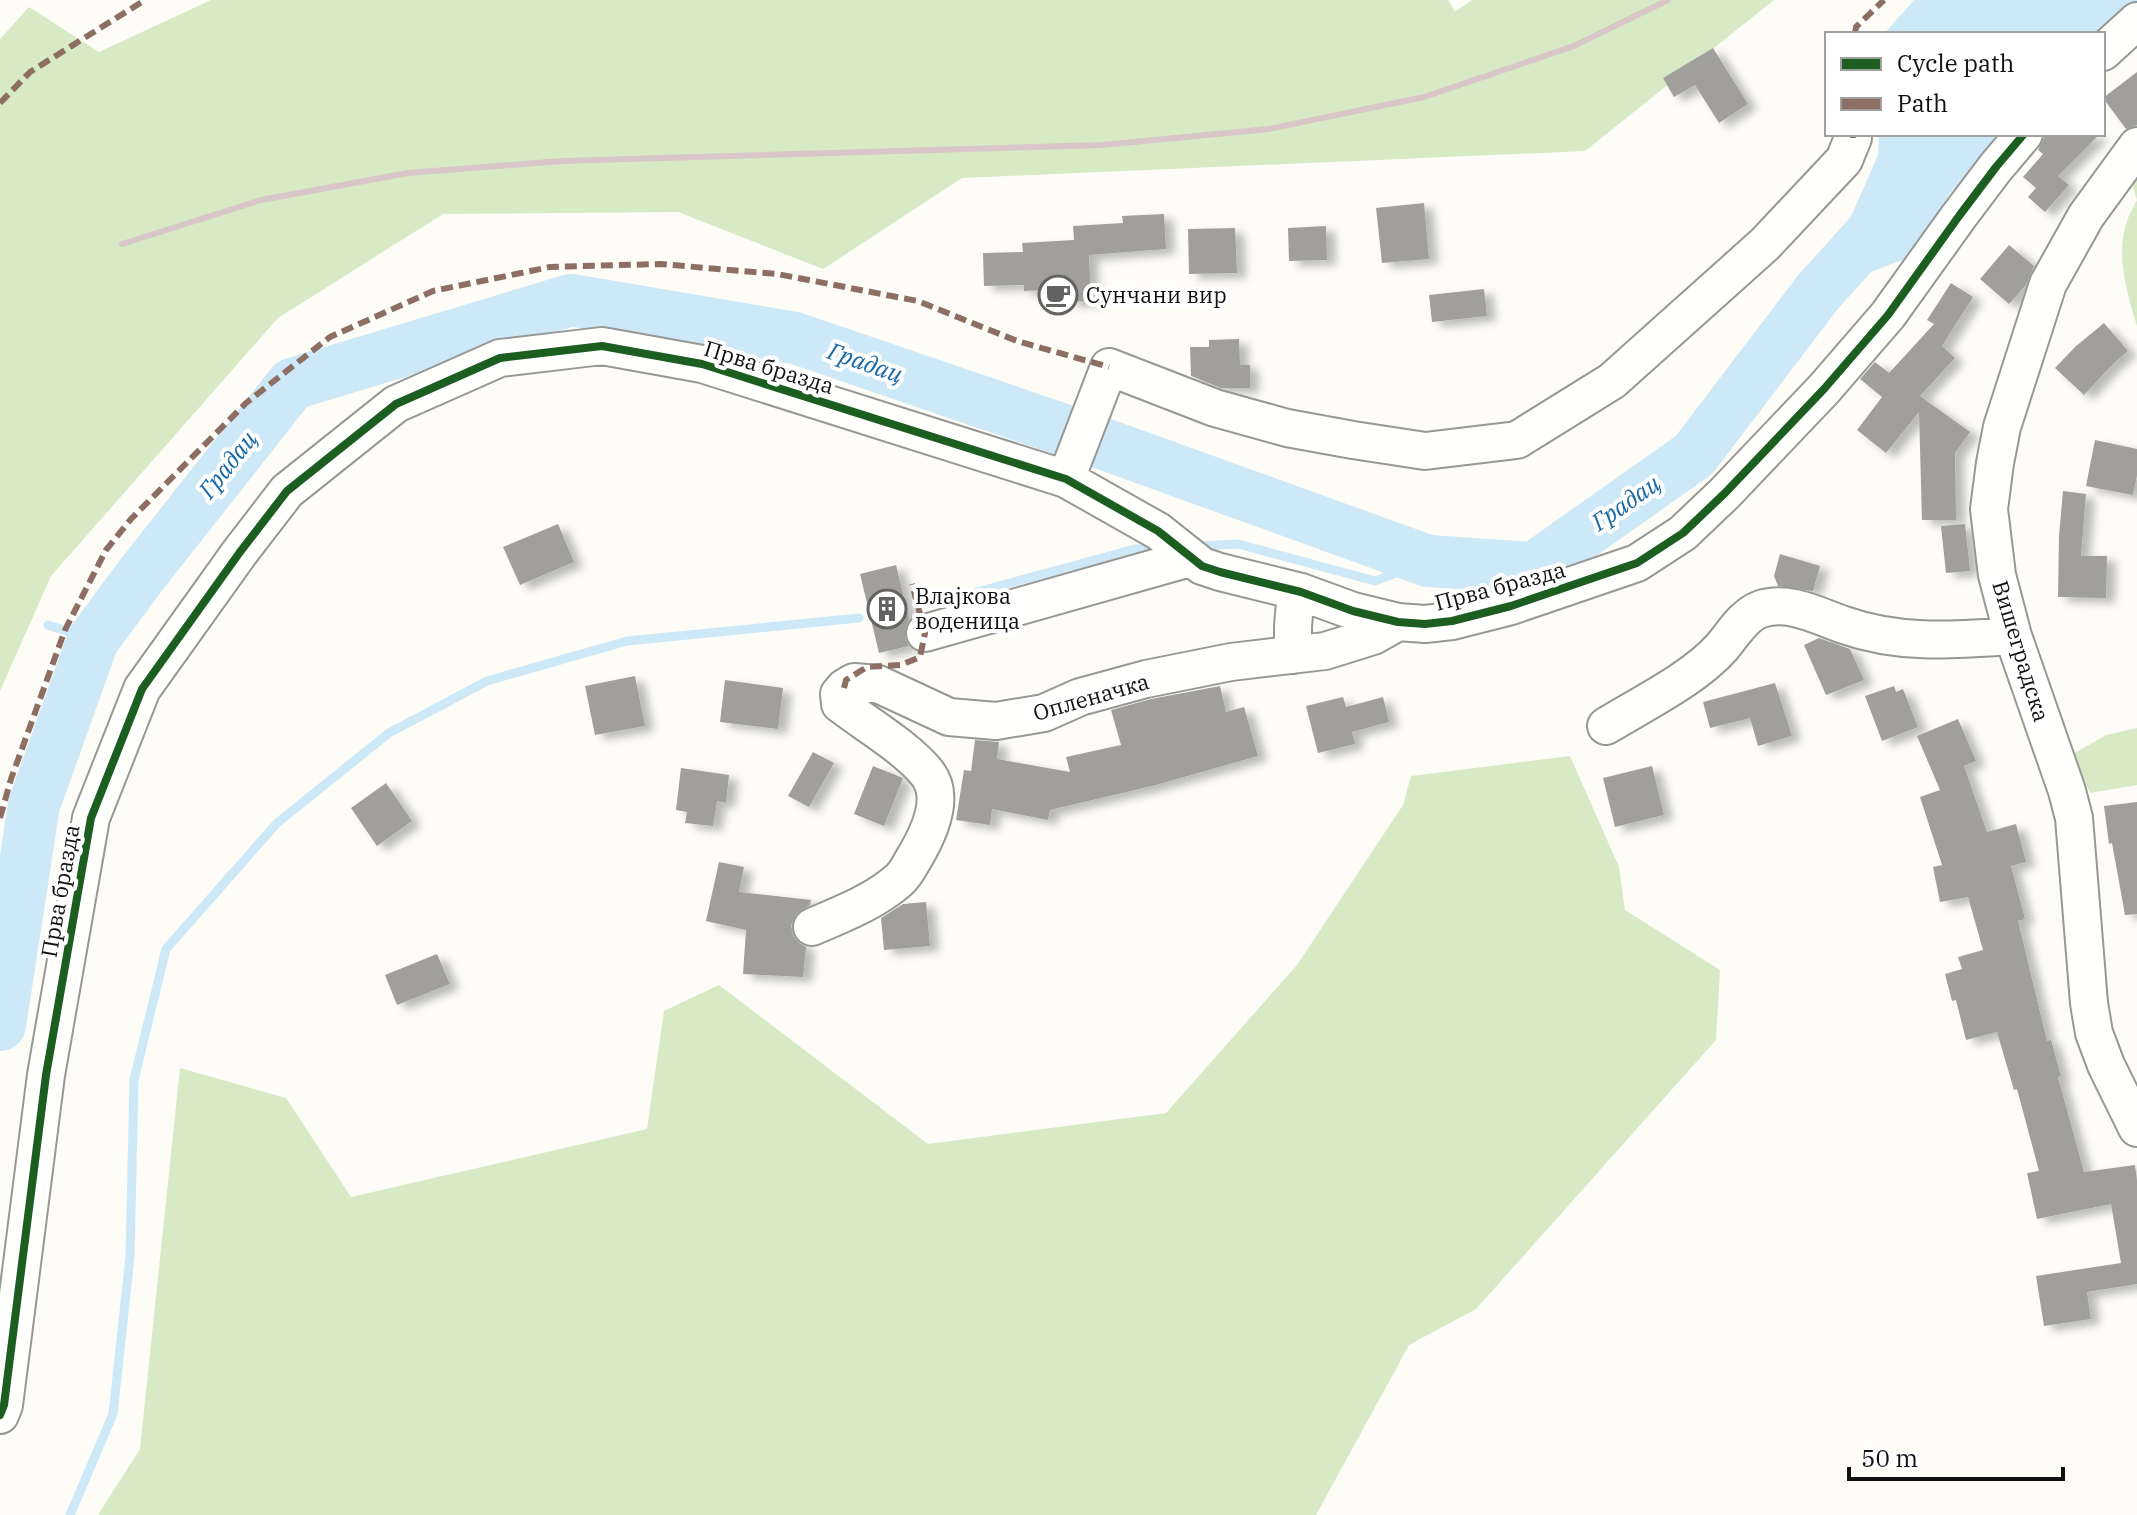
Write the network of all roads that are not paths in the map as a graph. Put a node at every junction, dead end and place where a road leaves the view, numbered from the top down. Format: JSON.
{"nodes":[{"id":1,"x":2137,"y":21,"type":"edge"},
{"id":2,"x":2105,"y":50,"type":"edge"},
{"id":3,"x":2022,"y":136,"type":"edge"},
{"id":4,"x":1853,"y":138,"type":"dead end"},
{"id":5,"x":2137,"y":146,"type":"edge"},
{"id":6,"x":1070,"y":470,"type":"junction"},
{"id":7,"x":1190,"y":558,"type":"junction"},
{"id":8,"x":1296,"y":591,"type":"junction"},
{"id":9,"x":1398,"y":622,"type":"junction"},
{"id":10,"x":925,"y":633,"type":"dead end"},
{"id":11,"x":2013,"y":636,"type":"junction"},
{"id":12,"x":1293,"y":655,"type":"junction"},
{"id":13,"x":1606,"y":726,"type":"dead end"},
{"id":14,"x":812,"y":927,"type":"dead end"},
{"id":15,"x":2137,"y":1128,"type":"edge"},
{"id":16,"x":9,"y":1287,"type":"edge"},
{"id":17,"x":0,"y":1415,"type":"edge"}],
"edges":[{"from":1,"to":2,"type":"street"},
{"from":3,"to":9,"type":"street","name":"Прва бразда"},
{"from":4,"to":6,"type":"street"},
{"from":5,"to":11,"type":"street","name":"Вишеградска"},
{"from":6,"to":7,"type":"street","name":"Прва бразда"},
{"from":6,"to":16,"type":"street","name":"Прва бразда"},
{"from":7,"to":8,"type":"street","name":"Прва бразда"},
{"from":7,"to":10,"type":"street"},
{"from":8,"to":9,"type":"street","name":"Прва бразда"},
{"from":8,"to":12,"type":"street"},
{"from":9,"to":12,"type":"street","name":"Опленачка"},
{"from":11,"to":13,"type":"street"},
{"from":11,"to":15,"type":"street","name":"Вишеградска"},
{"from":12,"to":14,"type":"street","name":"Опленачка"},
{"from":16,"to":17,"type":"street","name":"Прва бразда"}]}
